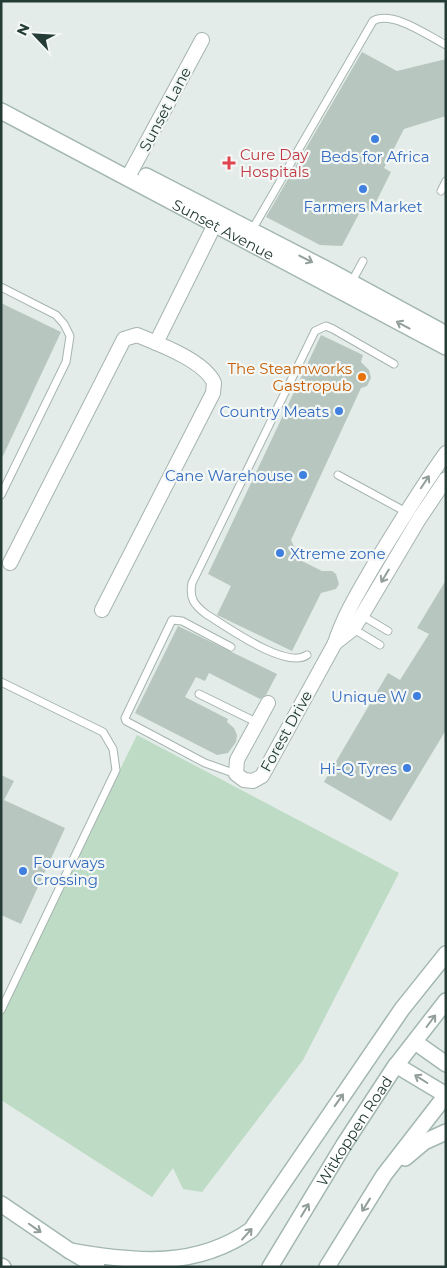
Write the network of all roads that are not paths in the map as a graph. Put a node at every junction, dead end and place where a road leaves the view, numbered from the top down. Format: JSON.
{"nodes":[{"id":1,"x":202,"y":40,"type":"dead end"},
{"id":2,"x":446,"y":45,"type":"edge"},
{"id":3,"x":1,"y":101,"type":"edge"},
{"id":4,"x":1,"y":111,"type":"edge"},
{"id":5,"x":130,"y":173,"type":"junction"},
{"id":6,"x":446,"y":181,"type":"edge"},
{"id":7,"x":441,"y":191,"type":"dead end"},
{"id":8,"x":217,"y":220,"type":"junction"},
{"id":9,"x":249,"y":236,"type":"junction"},
{"id":10,"x":363,"y":261,"type":"dead end"},
{"id":11,"x":1,"y":287,"type":"edge"},
{"id":12,"x":348,"y":288,"type":"junction"},
{"id":13,"x":446,"y":334,"type":"edge"},
{"id":14,"x":156,"y":342,"type":"junction"},
{"id":15,"x":446,"y":347,"type":"edge"},
{"id":16,"x":394,"y":364,"type":"dead end"},
{"id":17,"x":446,"y":452,"type":"edge"},
{"id":18,"x":338,"y":476,"type":"dead end"},
{"id":19,"x":446,"y":479,"type":"edge"},
{"id":20,"x":1,"y":495,"type":"edge"},
{"id":21,"x":406,"y":512,"type":"junction"},
{"id":22,"x":419,"y":519,"type":"junction"},
{"id":23,"x":10,"y":563,"type":"dead end"},
{"id":24,"x":102,"y":610,"type":"dead end"},
{"id":25,"x":355,"y":612,"type":"junction"},
{"id":26,"x":347,"y":626,"type":"junction"},
{"id":27,"x":388,"y":630,"type":"dead end"},
{"id":28,"x":380,"y":645,"type":"dead end"},
{"id":29,"x":231,"y":647,"type":"dead end"},
{"id":30,"x":307,"y":655,"type":"dead end"},
{"id":31,"x":1,"y":682,"type":"edge"},
{"id":32,"x":199,"y":694,"type":"dead end"},
{"id":33,"x":268,"y":703,"type":"dead end"},
{"id":34,"x":258,"y":723,"type":"junction"},
{"id":35,"x":236,"y":774,"type":"junction"},
{"id":36,"x":446,"y":954,"type":"edge"},
{"id":37,"x":446,"y":1001,"type":"edge"},
{"id":38,"x":1,"y":1010,"type":"edge"},
{"id":39,"x":415,"y":1042,"type":"junction"},
{"id":40,"x":446,"y":1064,"type":"edge"},
{"id":41,"x":396,"y":1065,"type":"junction"},
{"id":42,"x":446,"y":1095,"type":"edge"},
{"id":43,"x":446,"y":1132,"type":"edge"},
{"id":44,"x":384,"y":1175,"type":"junction"},
{"id":45,"x":1,"y":1204,"type":"edge"},
{"id":46,"x":70,"y":1251,"type":"junction"},
{"id":47,"x":97,"y":1267,"type":"edge"},
{"id":48,"x":270,"y":1267,"type":"edge"},
{"id":49,"x":327,"y":1267,"type":"edge"}],
"edges":[{"from":1,"to":5,"type":"street","name":"Sunset Lane"},
{"from":2,"to":9,"type":"lane"},
{"from":3,"to":5,"type":"main road","name":"Sunset Avenue"},
{"from":4,"to":5,"type":"main road","name":"Sunset Avenue"},
{"from":5,"to":8,"type":"main road","name":"Sunset Avenue"},
{"from":6,"to":7,"type":"lane"},
{"from":8,"to":9,"type":"main road","name":"Sunset Avenue"},
{"from":8,"to":14,"type":"street"},
{"from":9,"to":12,"type":"main road","name":"Sunset Avenue"},
{"from":10,"to":12,"type":"lane"},
{"from":11,"to":20,"type":"lane"},
{"from":12,"to":13,"type":"main road","name":"Sunset Avenue"},
{"from":15,"to":12,"type":"main road","name":"Sunset Avenue","one_way":true},
{"from":14,"to":23,"type":"street"},
{"from":14,"to":24,"type":"street"},
{"from":16,"to":30,"type":"lane"},
{"from":21,"to":17,"type":"street","name":"Forest Drive","one_way":true},
{"from":18,"to":21,"type":"lane"},
{"from":19,"to":22,"type":"street","name":"Forest Drive"},
{"from":21,"to":22,"type":"lane"},
{"from":21,"to":25,"type":"street","name":"Forest Drive"},
{"from":22,"to":25,"type":"street","name":"Forest Drive","one_way":true},
{"from":25,"to":26,"type":"street","name":"Forest Drive"},
{"from":25,"to":27,"type":"lane"},
{"from":26,"to":28,"type":"lane"},
{"from":26,"to":35,"type":"street","name":"Forest Drive"},
{"from":29,"to":35,"type":"lane"},
{"from":31,"to":38,"type":"lane"},
{"from":32,"to":34,"type":"lane"},
{"from":33,"to":34,"type":"street","name":"Forest Drive"},
{"from":34,"to":35,"type":"street","name":"Forest Drive"},
{"from":46,"to":36,"type":"main road","one_way":true},
{"from":39,"to":37,"type":"main road","name":"Witkoppen Road","one_way":true},
{"from":39,"to":40,"type":"main road"},
{"from":39,"to":41,"type":"main road","name":"Witkoppen Road"},
{"from":42,"to":41,"type":"main road","one_way":true},
{"from":48,"to":41,"type":"main road","name":"Witkoppen Road","one_way":true},
{"from":42,"to":44,"type":"main road"},
{"from":43,"to":44,"type":"main road"},
{"from":44,"to":49,"type":"main road","one_way":true},
{"from":45,"to":46,"type":"main road","one_way":true},
{"from":46,"to":47,"type":"main road"}]}
